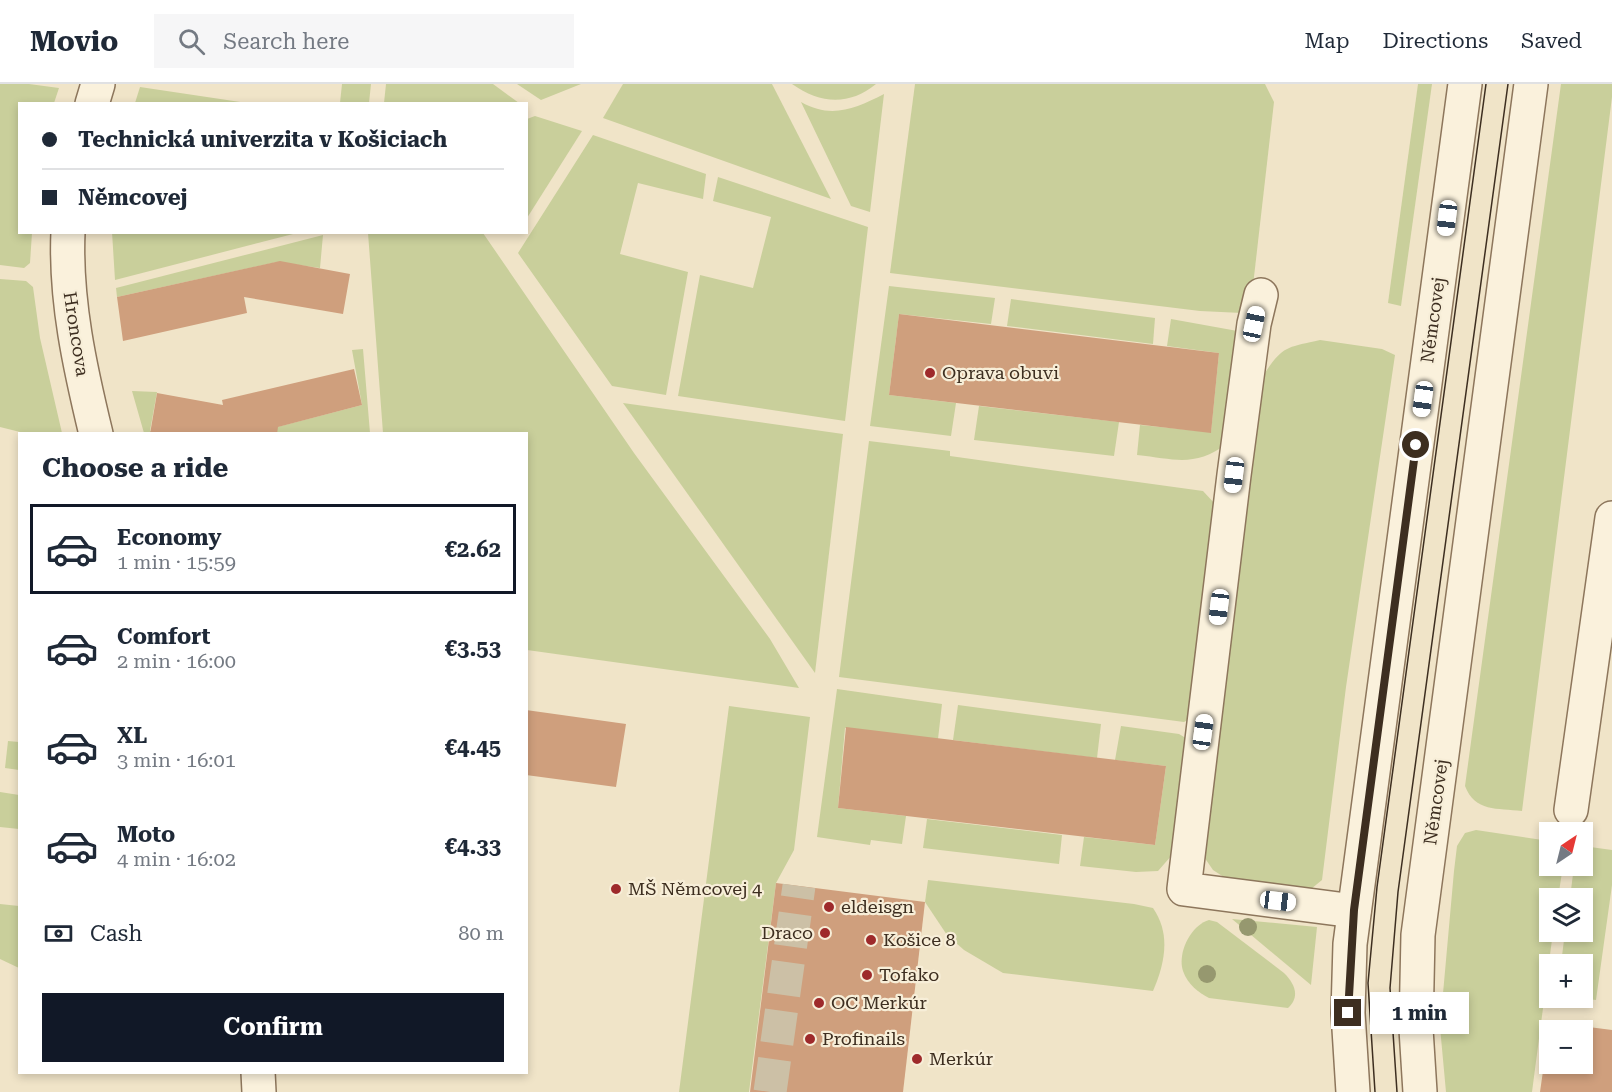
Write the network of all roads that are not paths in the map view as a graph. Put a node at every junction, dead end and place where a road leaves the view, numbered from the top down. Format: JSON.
{"nodes":[{"id":1,"x":98,"y":84,"type":"edge"},
{"id":2,"x":1465,"y":84,"type":"edge"},
{"id":3,"x":1531,"y":84,"type":"edge"},
{"id":4,"x":93,"y":102,"type":"edge"},
{"id":5,"x":68,"y":234,"type":"edge"},
{"id":6,"x":1261,"y":296,"type":"dead end"},
{"id":7,"x":95,"y":432,"type":"edge"},
{"id":8,"x":1612,"y":518,"type":"edge"},
{"id":9,"x":1571,"y":810,"type":"dead end"},
{"id":10,"x":1354,"y":910,"type":"junction"},
{"id":11,"x":258,"y":1074,"type":"edge"},
{"id":12,"x":259,"y":1092,"type":"edge"},
{"id":13,"x":1353,"y":1092,"type":"edge"},
{"id":14,"x":1420,"y":1092,"type":"edge"}],
"edges":[{"from":1,"to":4,"type":"street"},
{"from":2,"to":10,"type":"street","name":"Němcovej"},
{"from":3,"to":14,"type":"street","name":"Němcovej"},
{"from":5,"to":7,"type":"street","name":"Hroncova"},
{"from":6,"to":10,"type":"street"},
{"from":8,"to":9,"type":"street"},
{"from":10,"to":13,"type":"street","name":"Němcovej"},
{"from":11,"to":12,"type":"street"}]}
